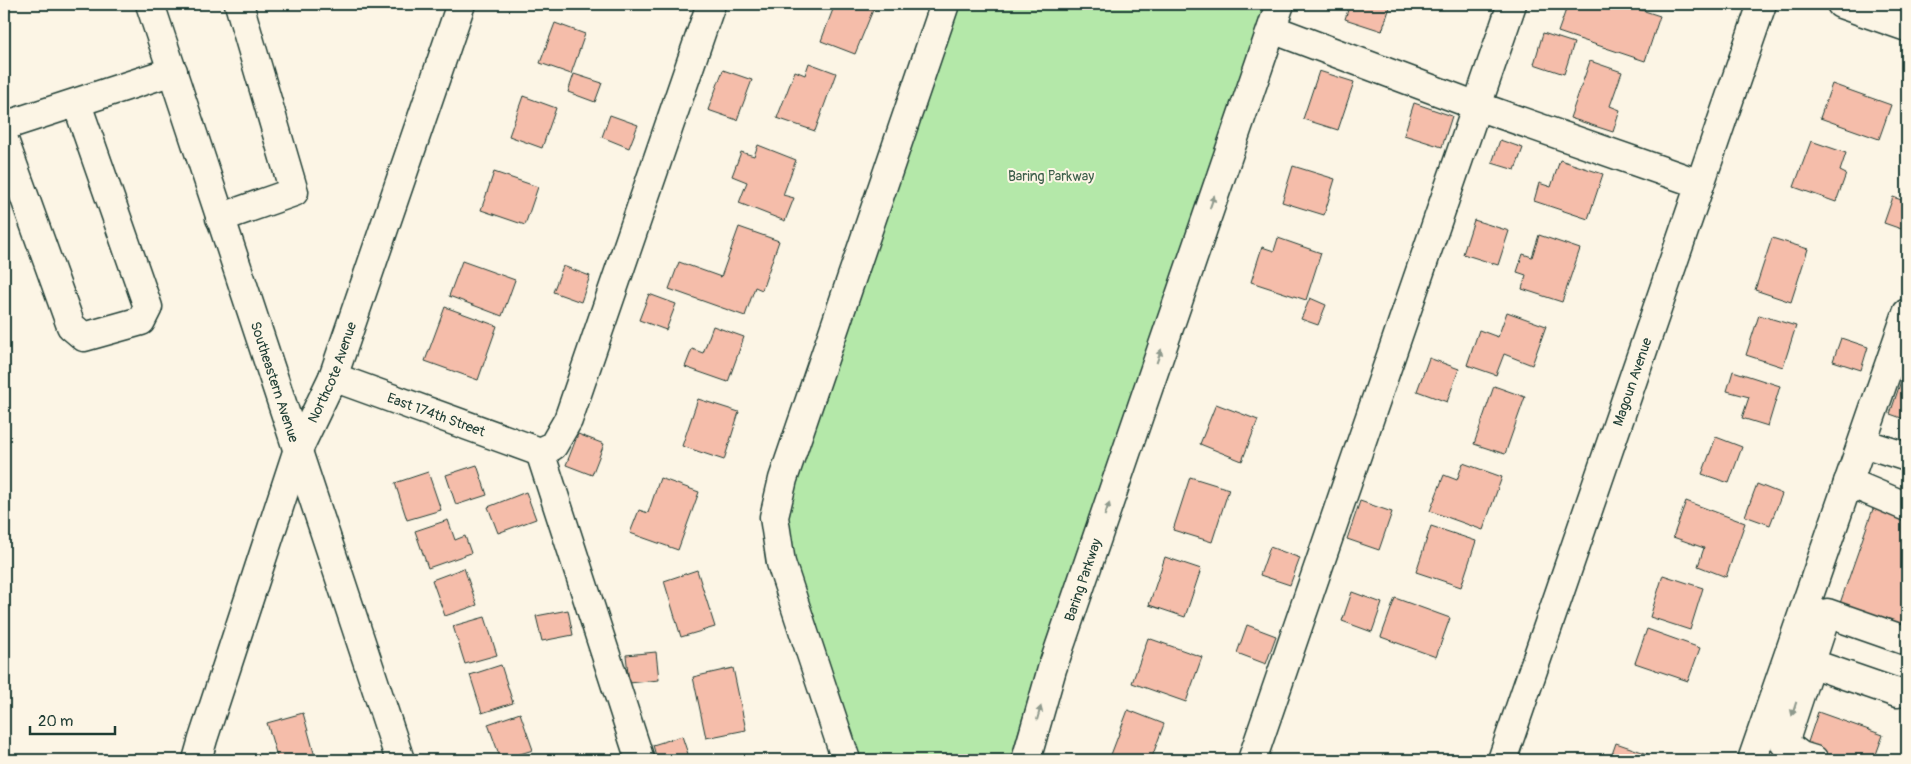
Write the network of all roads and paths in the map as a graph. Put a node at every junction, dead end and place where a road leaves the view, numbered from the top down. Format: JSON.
{"nodes":[{"id":1,"x":150,"y":4,"type":"edge"},
{"id":2,"x":239,"y":4,"type":"edge"},
{"id":3,"x":461,"y":4,"type":"edge"},
{"id":4,"x":711,"y":4,"type":"edge"},
{"id":5,"x":945,"y":4,"type":"edge"},
{"id":6,"x":1512,"y":4,"type":"edge"},
{"id":7,"x":1762,"y":4,"type":"edge"},
{"id":8,"x":1841,"y":4,"type":"edge"},
{"id":9,"x":1276,"y":16,"type":"edge"},
{"id":10,"x":1907,"y":27,"type":"edge"},
{"id":11,"x":173,"y":71,"type":"junction"},
{"id":12,"x":77,"y":104,"type":"junction"},
{"id":13,"x":1477,"y":106,"type":"junction"},
{"id":14,"x":4,"y":126,"type":"edge"},
{"id":15,"x":4,"y":140,"type":"edge"},
{"id":16,"x":1700,"y":184,"type":"junction"},
{"id":17,"x":220,"y":218,"type":"junction"},
{"id":18,"x":1907,"y":313,"type":"edge"},
{"id":19,"x":333,"y":377,"type":"junction"},
{"id":20,"x":1862,"y":442,"type":"junction"},
{"id":21,"x":298,"y":452,"type":"junction"},
{"id":22,"x":540,"y":452,"type":"junction"},
{"id":23,"x":1907,"y":457,"type":"edge"},
{"id":24,"x":1848,"y":482,"type":"junction"},
{"id":25,"x":1907,"y":507,"type":"edge"},
{"id":26,"x":1907,"y":641,"type":"edge"},
{"id":27,"x":1810,"y":663,"type":"junction"},
{"id":28,"x":1907,"y":691,"type":"edge"},
{"id":29,"x":200,"y":750,"type":"edge"},
{"id":30,"x":400,"y":760,"type":"edge"},
{"id":31,"x":640,"y":760,"type":"edge"},
{"id":32,"x":846,"y":760,"type":"edge"},
{"id":33,"x":1026,"y":760,"type":"edge"},
{"id":34,"x":1252,"y":760,"type":"edge"},
{"id":35,"x":1502,"y":760,"type":"edge"},
{"id":36,"x":1752,"y":760,"type":"edge"},
{"id":37,"x":1814,"y":760,"type":"edge"}],
"edges":[{"from":1,"to":11,"type":"street","name":"Southeastern Avenue"},
{"from":2,"to":17,"type":"street"},
{"from":3,"to":19,"type":"street","name":"Northcote Avenue"},
{"from":4,"to":22,"type":"street"},
{"from":5,"to":32,"type":"street"},
{"from":6,"to":13,"type":"street"},
{"from":7,"to":16,"type":"street","name":"Magoun Avenue"},
{"from":8,"to":10,"type":"street"},
{"from":9,"to":13,"type":"street"},
{"from":33,"to":9,"type":"street","name":"Baring Parkway","one_way":true},
{"from":11,"to":12,"type":"street"},
{"from":11,"to":17,"type":"street","name":"Southeastern Avenue"},
{"from":12,"to":14,"type":"street"},
{"from":12,"to":15,"type":"street"},
{"from":13,"to":16,"type":"street"},
{"from":13,"to":34,"type":"street"},
{"from":16,"to":35,"type":"street","name":"Magoun Avenue"},
{"from":17,"to":21,"type":"street","name":"Southeastern Avenue"},
{"from":18,"to":20,"type":"street"},
{"from":19,"to":21,"type":"street","name":"Northcote Avenue"},
{"from":19,"to":22,"type":"street","name":"East 174th Street"},
{"from":20,"to":23,"type":"street"},
{"from":20,"to":24,"type":"street"},
{"from":21,"to":29,"type":"street","name":"Northcote Avenue"},
{"from":21,"to":30,"type":"street","name":"Southeastern Avenue"},
{"from":22,"to":31,"type":"street"},
{"from":24,"to":25,"type":"street"},
{"from":24,"to":36,"type":"street"},
{"from":26,"to":27,"type":"street"},
{"from":27,"to":28,"type":"street"},
{"from":27,"to":37,"type":"street","one_way":true}]}
